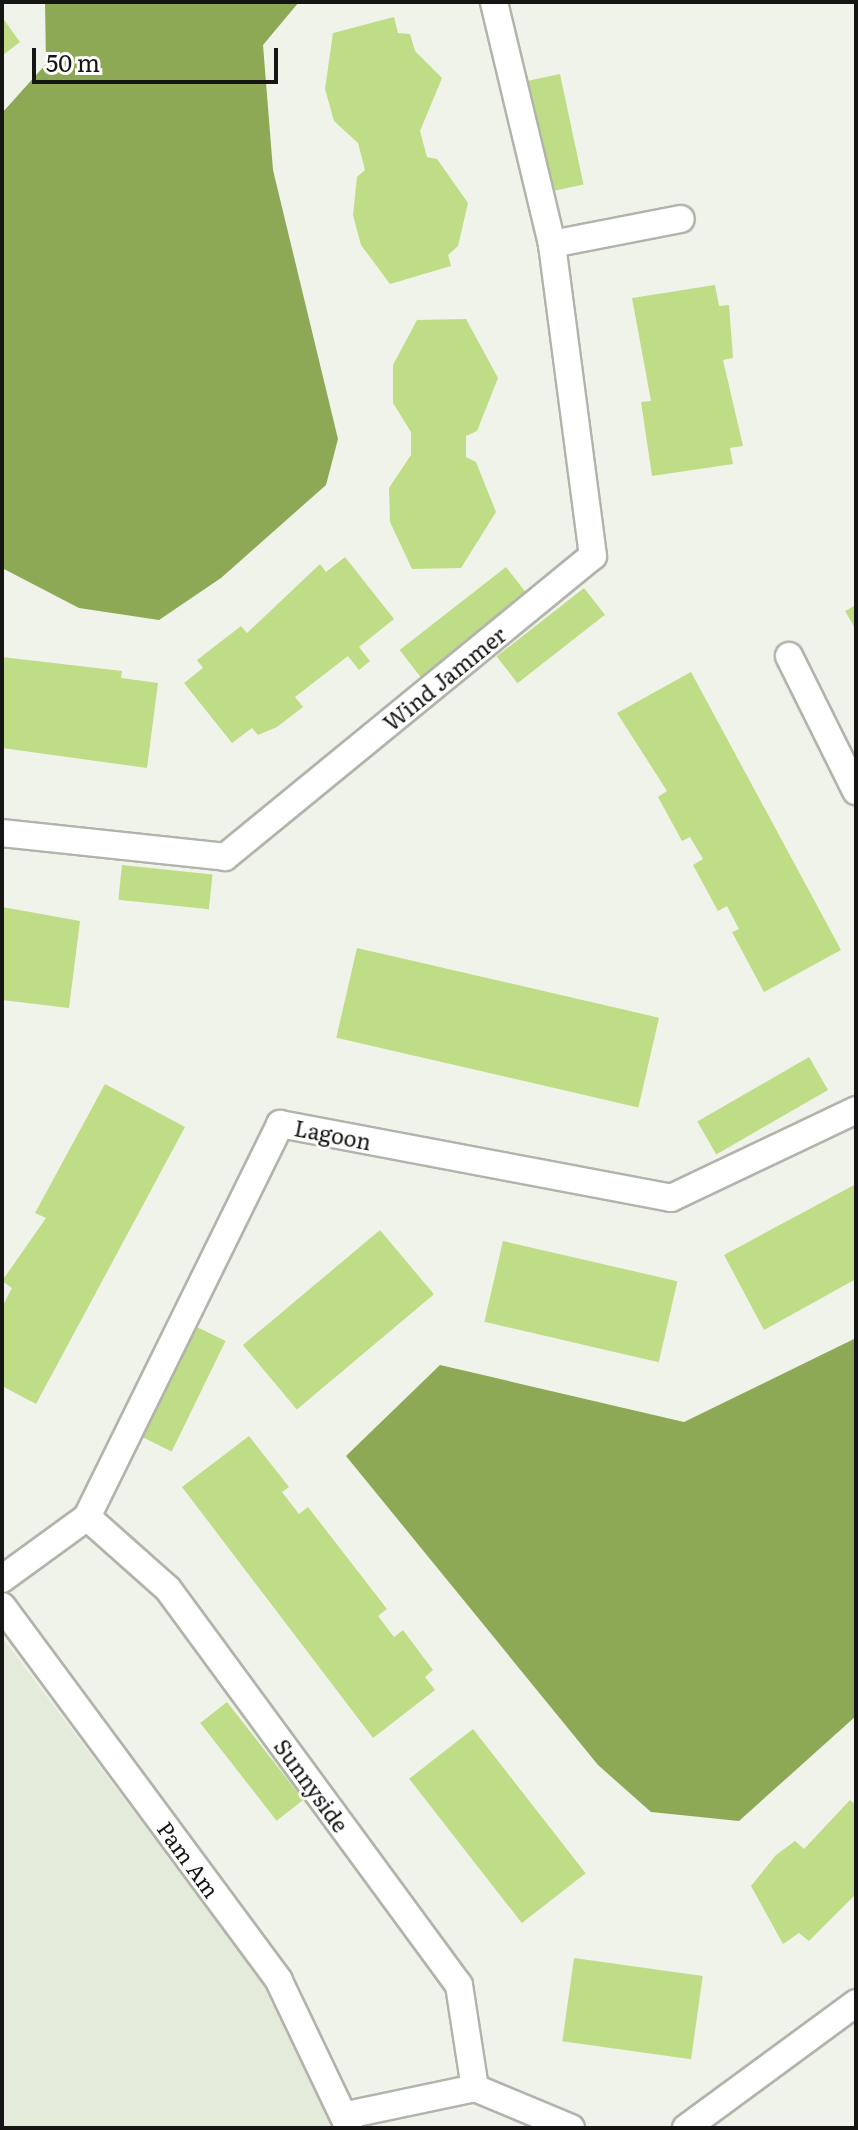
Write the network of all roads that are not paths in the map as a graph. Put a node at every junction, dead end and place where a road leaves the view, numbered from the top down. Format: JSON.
{"nodes":[{"id":1,"x":494,"y":2,"type":"edge"},
{"id":2,"x":681,"y":219,"type":"dead end"},
{"id":3,"x":552,"y":244,"type":"junction"},
{"id":4,"x":789,"y":656,"type":"dead end"},
{"id":5,"x":856,"y":791,"type":"edge"},
{"id":6,"x":2,"y":833,"type":"edge"},
{"id":7,"x":856,"y":1110,"type":"edge"},
{"id":8,"x":87,"y":1517,"type":"junction"},
{"id":9,"x":2,"y":1579,"type":"edge"},
{"id":10,"x":2,"y":1606,"type":"edge"},
{"id":11,"x":856,"y":2003,"type":"edge"},
{"id":12,"x":475,"y":2088,"type":"junction"},
{"id":13,"x":348,"y":2122,"type":"edge"},
{"id":14,"x":571,"y":2128,"type":"edge"},
{"id":15,"x":686,"y":2128,"type":"edge"}],
"edges":[{"from":1,"to":3,"type":"street","name":"Wind Jammer"},
{"from":2,"to":3,"type":"street"},
{"from":3,"to":6,"type":"street","name":"Wind Jammer"},
{"from":4,"to":5,"type":"street"},
{"from":7,"to":8,"type":"street","name":"Lagoon"},
{"from":8,"to":9,"type":"street","name":"Lagoon"},
{"from":8,"to":12,"type":"street","name":"Sunnyside"},
{"from":10,"to":13,"type":"street","name":"Pam Am"},
{"from":11,"to":15,"type":"street"},
{"from":12,"to":13,"type":"street"},
{"from":12,"to":14,"type":"street"}]}
